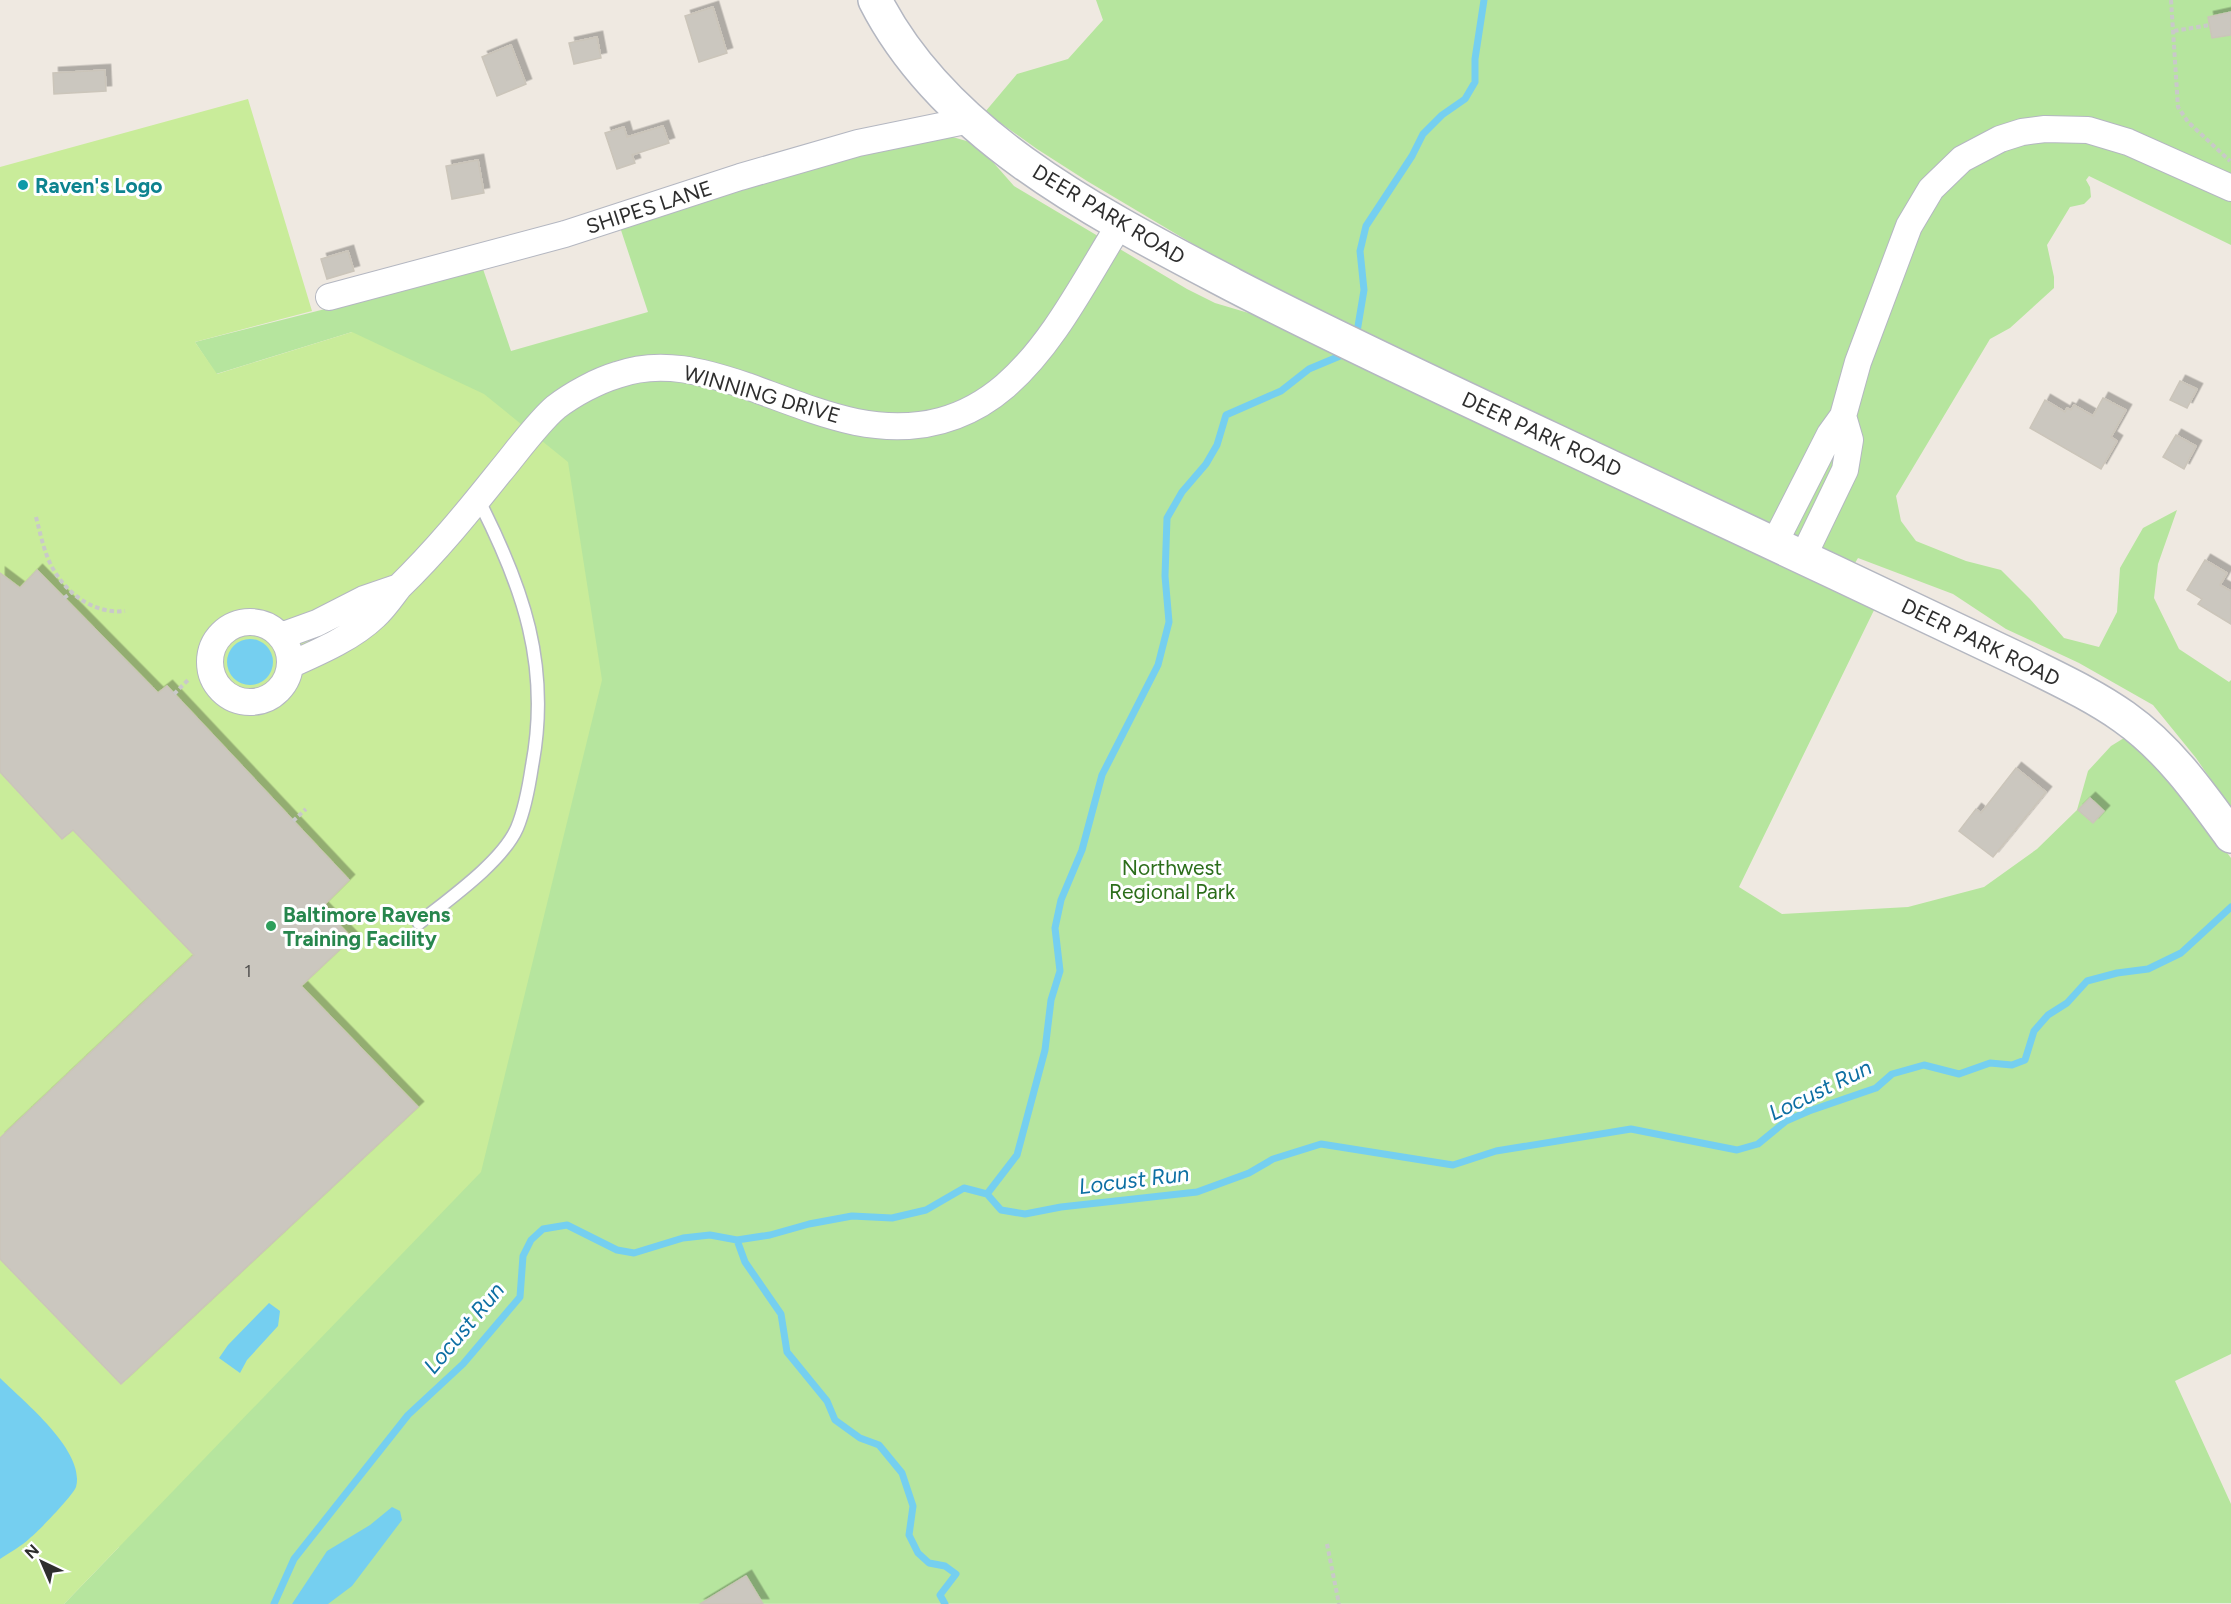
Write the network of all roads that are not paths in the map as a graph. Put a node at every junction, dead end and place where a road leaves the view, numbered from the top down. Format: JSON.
{"nodes":[{"id":1,"x":875,"y":0,"type":"edge"},
{"id":2,"x":970,"y":120,"type":"junction"},
{"id":3,"x":2231,"y":188,"type":"edge"},
{"id":4,"x":1120,"y":224,"type":"junction"},
{"id":5,"x":329,"y":297,"type":"dead end"},
{"id":6,"x":1843,"y":416,"type":"junction"},
{"id":7,"x":478,"y":499,"type":"junction"},
{"id":8,"x":1774,"y":544,"type":"junction"},
{"id":9,"x":1803,"y":557,"type":"junction"},
{"id":10,"x":399,"y":587,"type":"junction"},
{"id":11,"x":281,"y":636,"type":"junction"},
{"id":12,"x":290,"y":665,"type":"junction"},
{"id":13,"x":2231,"y":836,"type":"edge"},
{"id":14,"x":419,"y":923,"type":"dead end"}],
"edges":[{"from":1,"to":2,"type":"street","name":"DEER PARK ROAD"},
{"from":2,"to":4,"type":"street","name":"DEER PARK ROAD"},
{"from":2,"to":5,"type":"street","name":"SHIPES LANE"},
{"from":3,"to":6,"type":"street"},
{"from":4,"to":7,"type":"street","name":"WINNING DRIVE"},
{"from":4,"to":8,"type":"street","name":"DEER PARK ROAD"},
{"from":6,"to":8,"type":"street"},
{"from":6,"to":9,"type":"street"},
{"from":7,"to":10,"type":"street","name":"WINNING DRIVE"},
{"from":7,"to":14,"type":"lane"},
{"from":8,"to":9,"type":"street","name":"DEER PARK ROAD"},
{"from":9,"to":13,"type":"street","name":"DEER PARK ROAD"},
{"from":10,"to":11,"type":"street","name":"WINNING DRIVE"},
{"from":10,"to":12,"type":"street","name":"WINNING DRIVE"},
{"from":11,"to":12,"type":"street"},
{"from":11,"to":12,"type":"street"}]}
